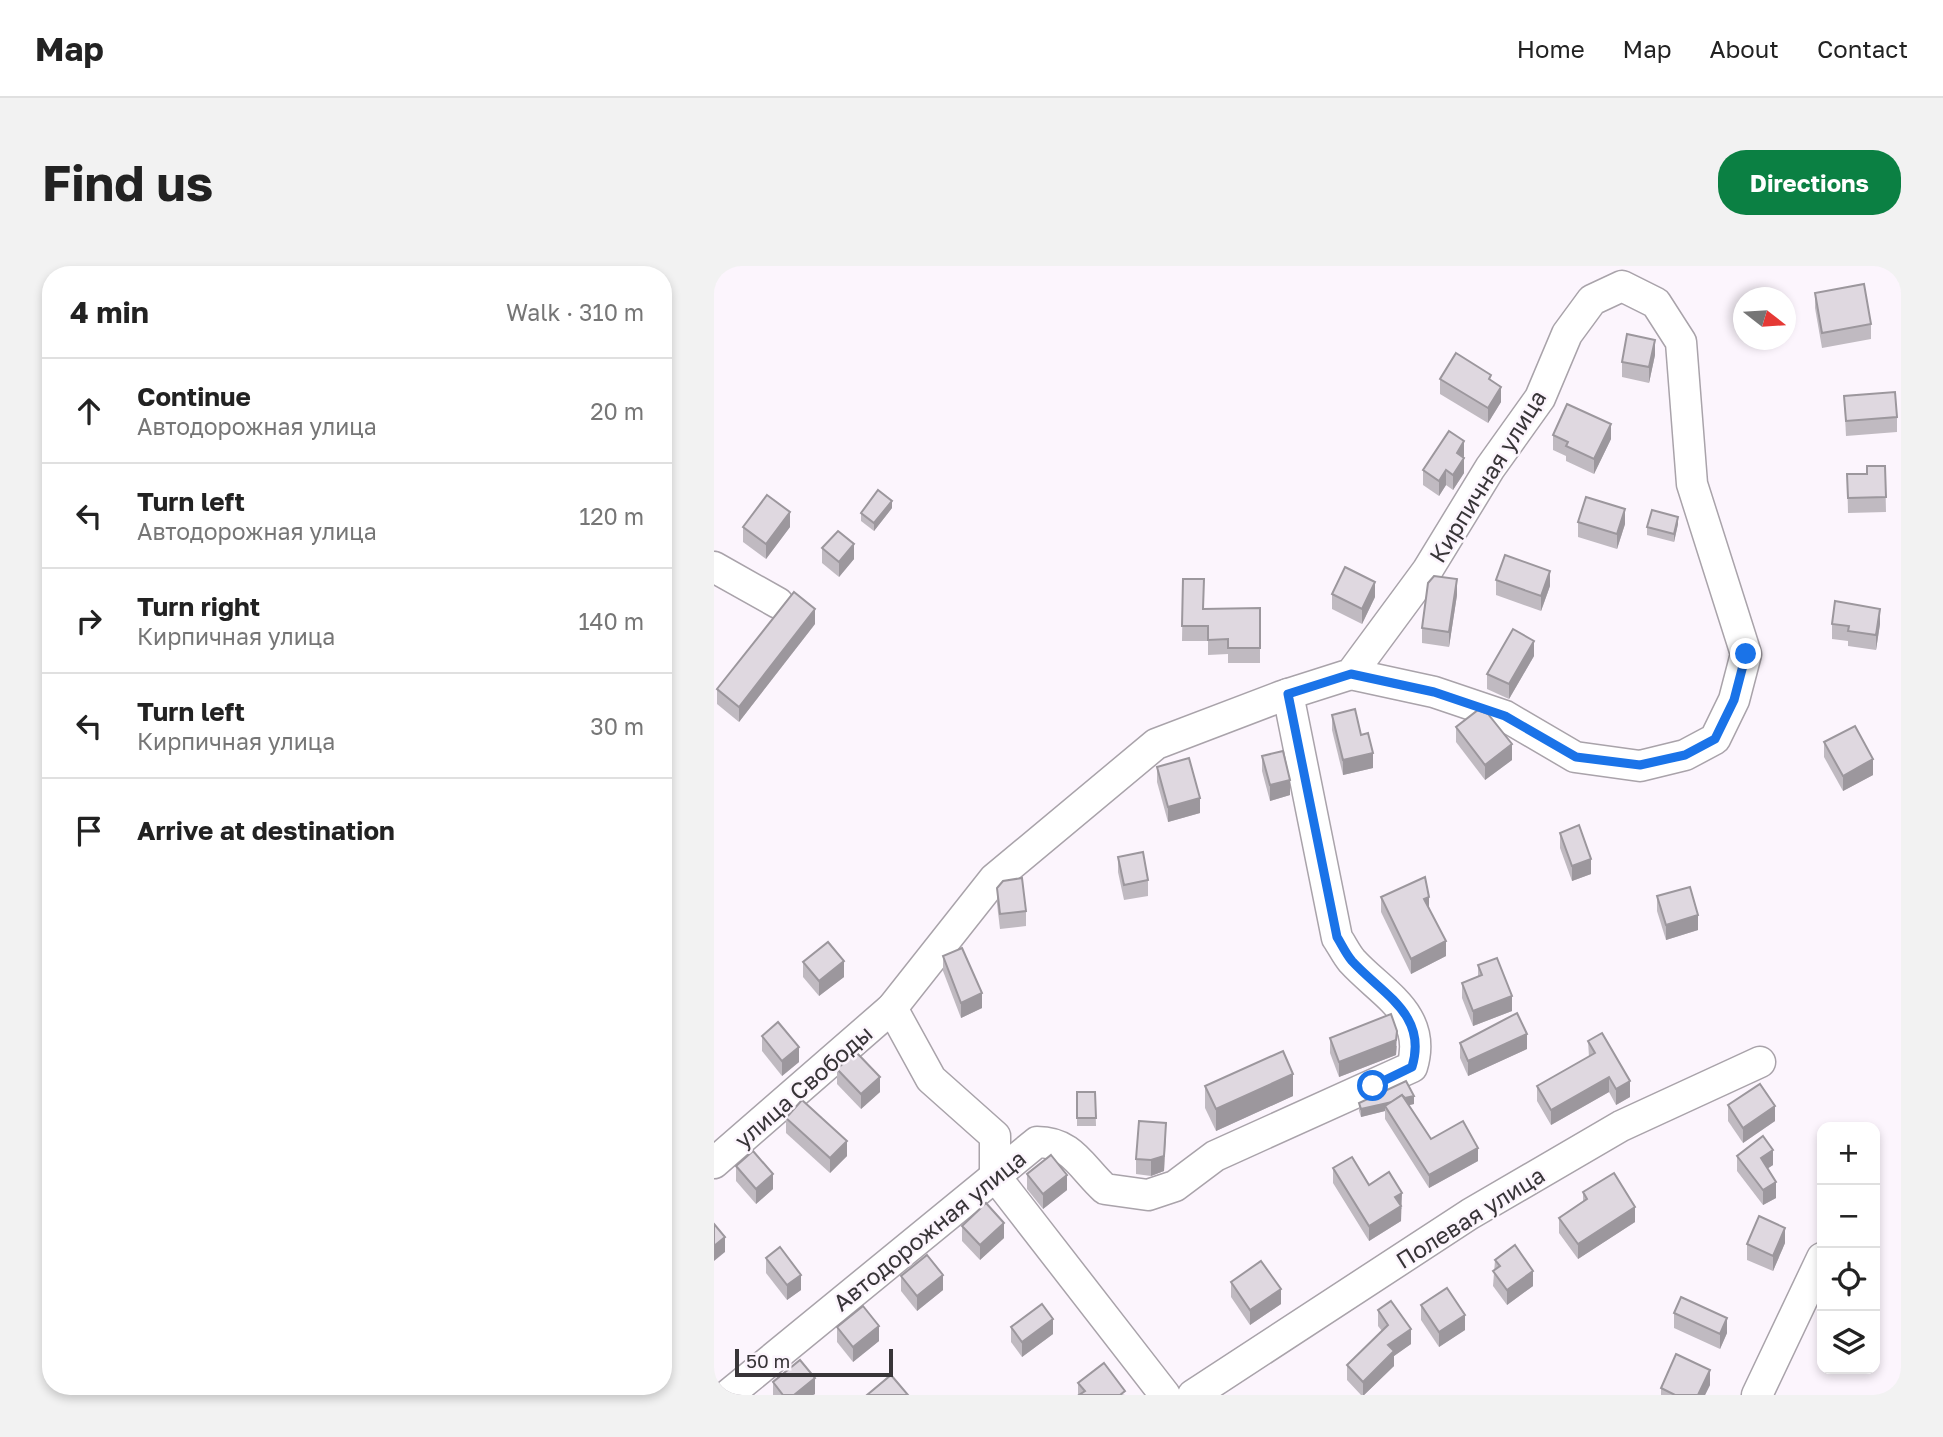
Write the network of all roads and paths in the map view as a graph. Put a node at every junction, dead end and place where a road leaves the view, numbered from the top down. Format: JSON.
{"nodes":[{"id":1,"x":714,"y":567,"type":"edge"},
{"id":2,"x":778,"y":603,"type":"dead end"},
{"id":3,"x":1351,"y":674,"type":"junction"},
{"id":4,"x":1288,"y":694,"type":"junction"},
{"id":5,"x":892,"y":1008,"type":"junction"},
{"id":6,"x":1760,"y":1062,"type":"dead end"},
{"id":7,"x":749,"y":1132,"type":"junction"},
{"id":8,"x":714,"y":1138,"type":"edge"},
{"id":9,"x":714,"y":1163,"type":"edge"},
{"id":10,"x":995,"y":1176,"type":"junction"},
{"id":11,"x":1817,"y":1269,"type":"edge"},
{"id":12,"x":728,"y":1395,"type":"edge"},
{"id":13,"x":1165,"y":1395,"type":"edge"},
{"id":14,"x":1193,"y":1395,"type":"edge"},
{"id":15,"x":1757,"y":1395,"type":"edge"}],
"edges":[{"from":1,"to":2,"type":"street"},
{"from":3,"to":3,"type":"street","name":"Кирпичная улица"},
{"from":3,"to":4,"type":"street","name":"Кирпичная улица"},
{"from":4,"to":5,"type":"street","name":"Кирпичная улица"},
{"from":4,"to":10,"type":"street","name":"Автодорожная улица"},
{"from":5,"to":7,"type":"street","name":"улица Свободы"},
{"from":5,"to":10,"type":"street"},
{"from":6,"to":14,"type":"street","name":"Полевая улица"},
{"from":7,"to":8,"type":"street"},
{"from":7,"to":9,"type":"street","name":"улица Свободы"},
{"from":10,"to":12,"type":"street","name":"Автодорожная улица"},
{"from":10,"to":13,"type":"street"},
{"from":11,"to":15,"type":"street"}]}
